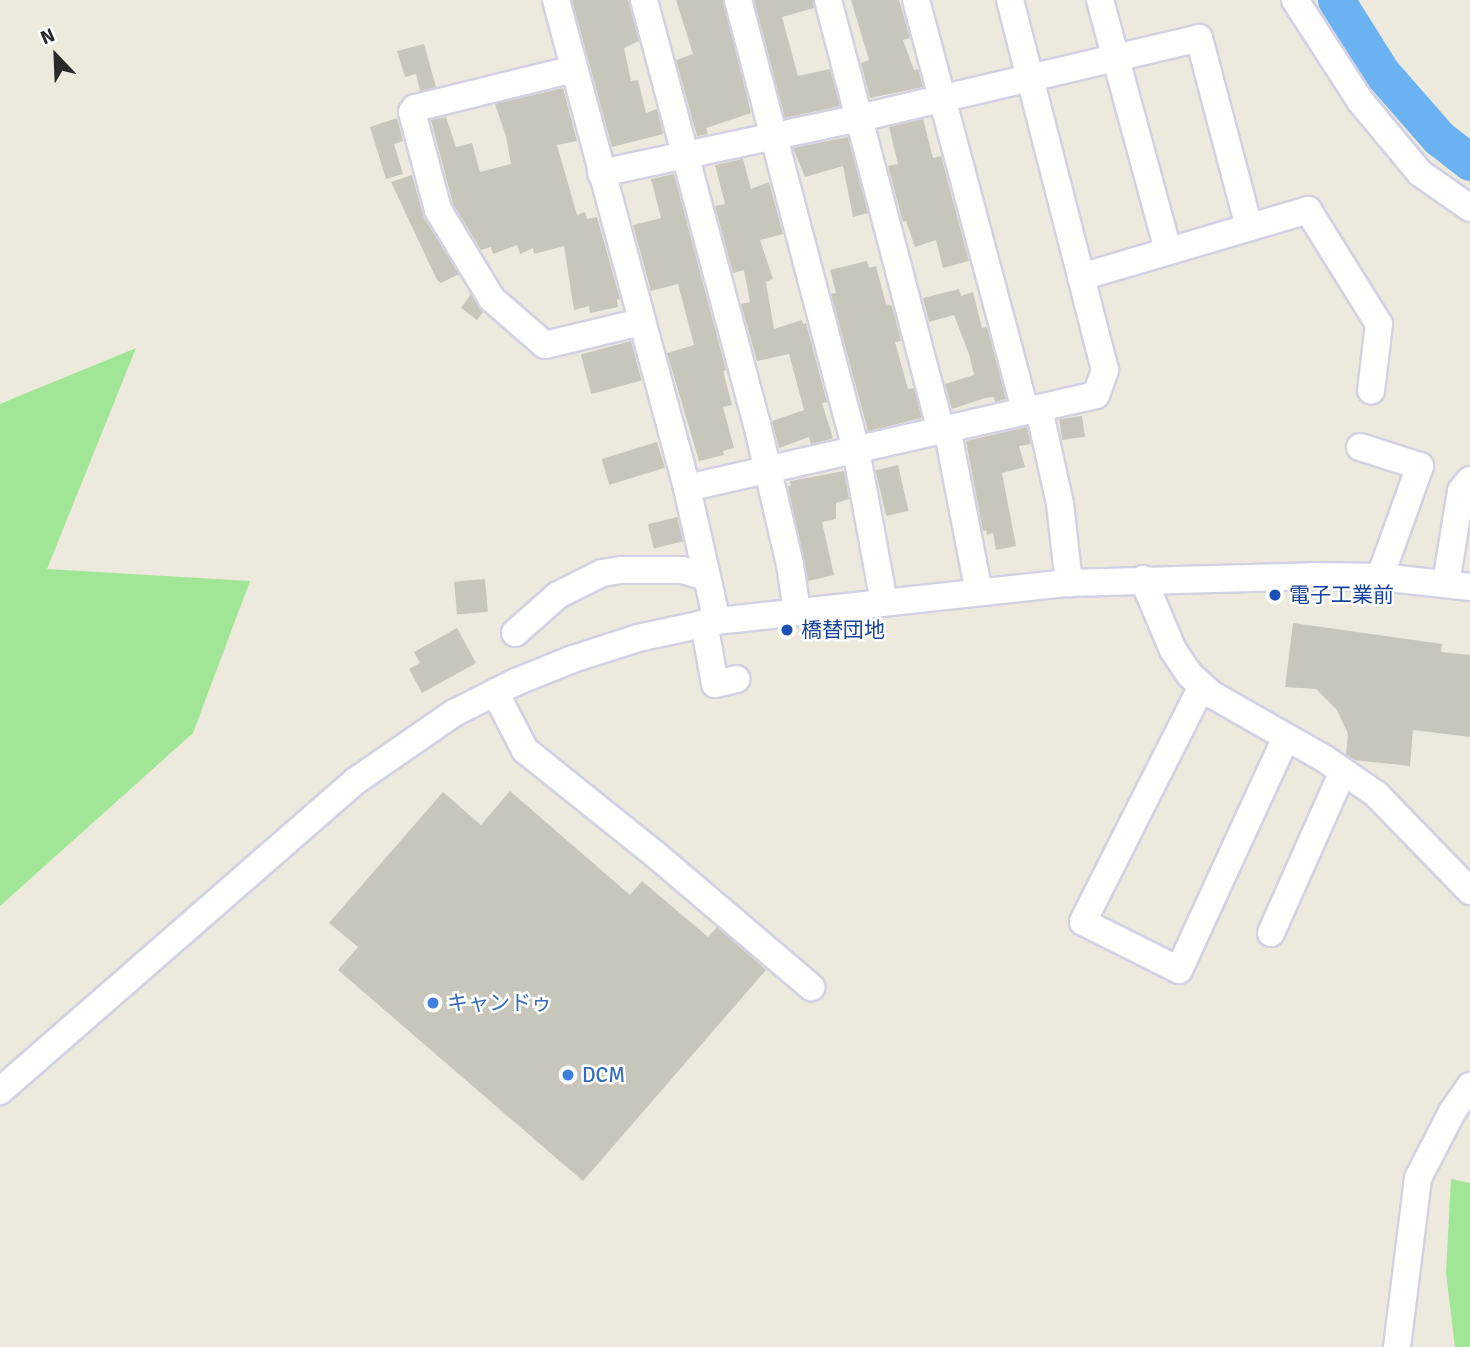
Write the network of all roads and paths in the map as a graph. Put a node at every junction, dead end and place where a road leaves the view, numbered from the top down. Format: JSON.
{"nodes":[{"id":1,"x":556,"y":0,"type":"edge"},
{"id":2,"x":644,"y":0,"type":"edge"},
{"id":3,"x":738,"y":0,"type":"edge"},
{"id":4,"x":828,"y":0,"type":"edge"},
{"id":5,"x":916,"y":0,"type":"edge"},
{"id":6,"x":1010,"y":0,"type":"edge"},
{"id":7,"x":1100,"y":0,"type":"edge"},
{"id":8,"x":1295,"y":0,"type":"edge"},
{"id":9,"x":1115,"y":57,"type":"junction"},
{"id":10,"x":574,"y":69,"type":"junction"},
{"id":11,"x":1030,"y":76,"type":"junction"},
{"id":12,"x":942,"y":96,"type":"junction"},
{"id":13,"x":859,"y":118,"type":"junction"},
{"id":14,"x":774,"y":134,"type":"junction"},
{"id":15,"x":685,"y":155,"type":"junction"},
{"id":16,"x":601,"y":173,"type":"junction"},
{"id":17,"x":1470,"y":208,"type":"edge"},
{"id":18,"x":1249,"y":227,"type":"junction"},
{"id":19,"x":1168,"y":251,"type":"junction"},
{"id":20,"x":1081,"y":277,"type":"junction"},
{"id":21,"x":641,"y":323,"type":"junction"},
{"id":22,"x":1371,"y":391,"type":"dead end"},
{"id":23,"x":1032,"y":410,"type":"junction"},
{"id":24,"x":944,"y":429,"type":"junction"},
{"id":25,"x":1360,"y":447,"type":"dead end"},
{"id":26,"x":856,"y":450,"type":"junction"},
{"id":27,"x":768,"y":469,"type":"junction"},
{"id":28,"x":1470,"y":480,"type":"edge"},
{"id":29,"x":687,"y":488,"type":"junction"},
{"id":30,"x":706,"y":577,"type":"junction"},
{"id":31,"x":1380,"y":577,"type":"junction"},
{"id":32,"x":1143,"y":579,"type":"junction"},
{"id":33,"x":1069,"y":583,"type":"junction"},
{"id":34,"x":1458,"y":585,"type":"edge"},
{"id":35,"x":979,"y":592,"type":"junction"},
{"id":36,"x":884,"y":602,"type":"junction"},
{"id":37,"x":797,"y":611,"type":"junction"},
{"id":38,"x":710,"y":622,"type":"junction"},
{"id":39,"x":514,"y":633,"type":"dead end"},
{"id":40,"x":736,"y":679,"type":"dead end"},
{"id":41,"x":1202,"y":686,"type":"junction"},
{"id":42,"x":495,"y":692,"type":"junction"},
{"id":43,"x":1286,"y":737,"type":"junction"},
{"id":44,"x":1343,"y":771,"type":"junction"},
{"id":45,"x":1470,"y":891,"type":"edge"},
{"id":46,"x":1271,"y":933,"type":"dead end"},
{"id":47,"x":811,"y":987,"type":"dead end"},
{"id":48,"x":1470,"y":1086,"type":"edge"},
{"id":49,"x":0,"y":1091,"type":"edge"},
{"id":50,"x":1397,"y":1347,"type":"edge"}],
"edges":[{"from":1,"to":10,"type":"street"},
{"from":2,"to":15,"type":"street"},
{"from":3,"to":14,"type":"street"},
{"from":4,"to":13,"type":"street"},
{"from":5,"to":12,"type":"street"},
{"from":6,"to":11,"type":"street"},
{"from":7,"to":9,"type":"street"},
{"from":8,"to":17,"type":"street"},
{"from":9,"to":11,"type":"street"},
{"from":9,"to":18,"type":"street"},
{"from":9,"to":19,"type":"street"},
{"from":10,"to":16,"type":"street"},
{"from":10,"to":21,"type":"street"},
{"from":11,"to":12,"type":"street"},
{"from":11,"to":20,"type":"street"},
{"from":12,"to":13,"type":"street"},
{"from":12,"to":23,"type":"street"},
{"from":13,"to":14,"type":"street"},
{"from":13,"to":24,"type":"street"},
{"from":14,"to":15,"type":"street"},
{"from":14,"to":26,"type":"street"},
{"from":15,"to":16,"type":"street"},
{"from":15,"to":27,"type":"street"},
{"from":16,"to":21,"type":"street"},
{"from":18,"to":19,"type":"street"},
{"from":18,"to":22,"type":"street"},
{"from":19,"to":20,"type":"street"},
{"from":20,"to":23,"type":"street"},
{"from":21,"to":29,"type":"street"},
{"from":23,"to":24,"type":"street"},
{"from":23,"to":33,"type":"street"},
{"from":24,"to":26,"type":"street"},
{"from":24,"to":35,"type":"street"},
{"from":25,"to":31,"type":"street"},
{"from":26,"to":27,"type":"street"},
{"from":26,"to":36,"type":"street"},
{"from":27,"to":29,"type":"street"},
{"from":27,"to":37,"type":"street"},
{"from":28,"to":34,"type":"street"},
{"from":29,"to":30,"type":"street"},
{"from":30,"to":38,"type":"street"},
{"from":30,"to":39,"type":"street"},
{"from":31,"to":32,"type":"street"},
{"from":31,"to":34,"type":"street"},
{"from":32,"to":33,"type":"street"},
{"from":32,"to":41,"type":"street"},
{"from":33,"to":35,"type":"street"},
{"from":35,"to":36,"type":"street"},
{"from":36,"to":37,"type":"street"},
{"from":37,"to":38,"type":"street"},
{"from":38,"to":40,"type":"street"},
{"from":38,"to":42,"type":"street"},
{"from":41,"to":43,"type":"street"},
{"from":41,"to":43,"type":"street"},
{"from":42,"to":47,"type":"street"},
{"from":42,"to":49,"type":"street"},
{"from":43,"to":44,"type":"street"},
{"from":44,"to":45,"type":"street"},
{"from":44,"to":46,"type":"street"},
{"from":48,"to":50,"type":"street"}]}
